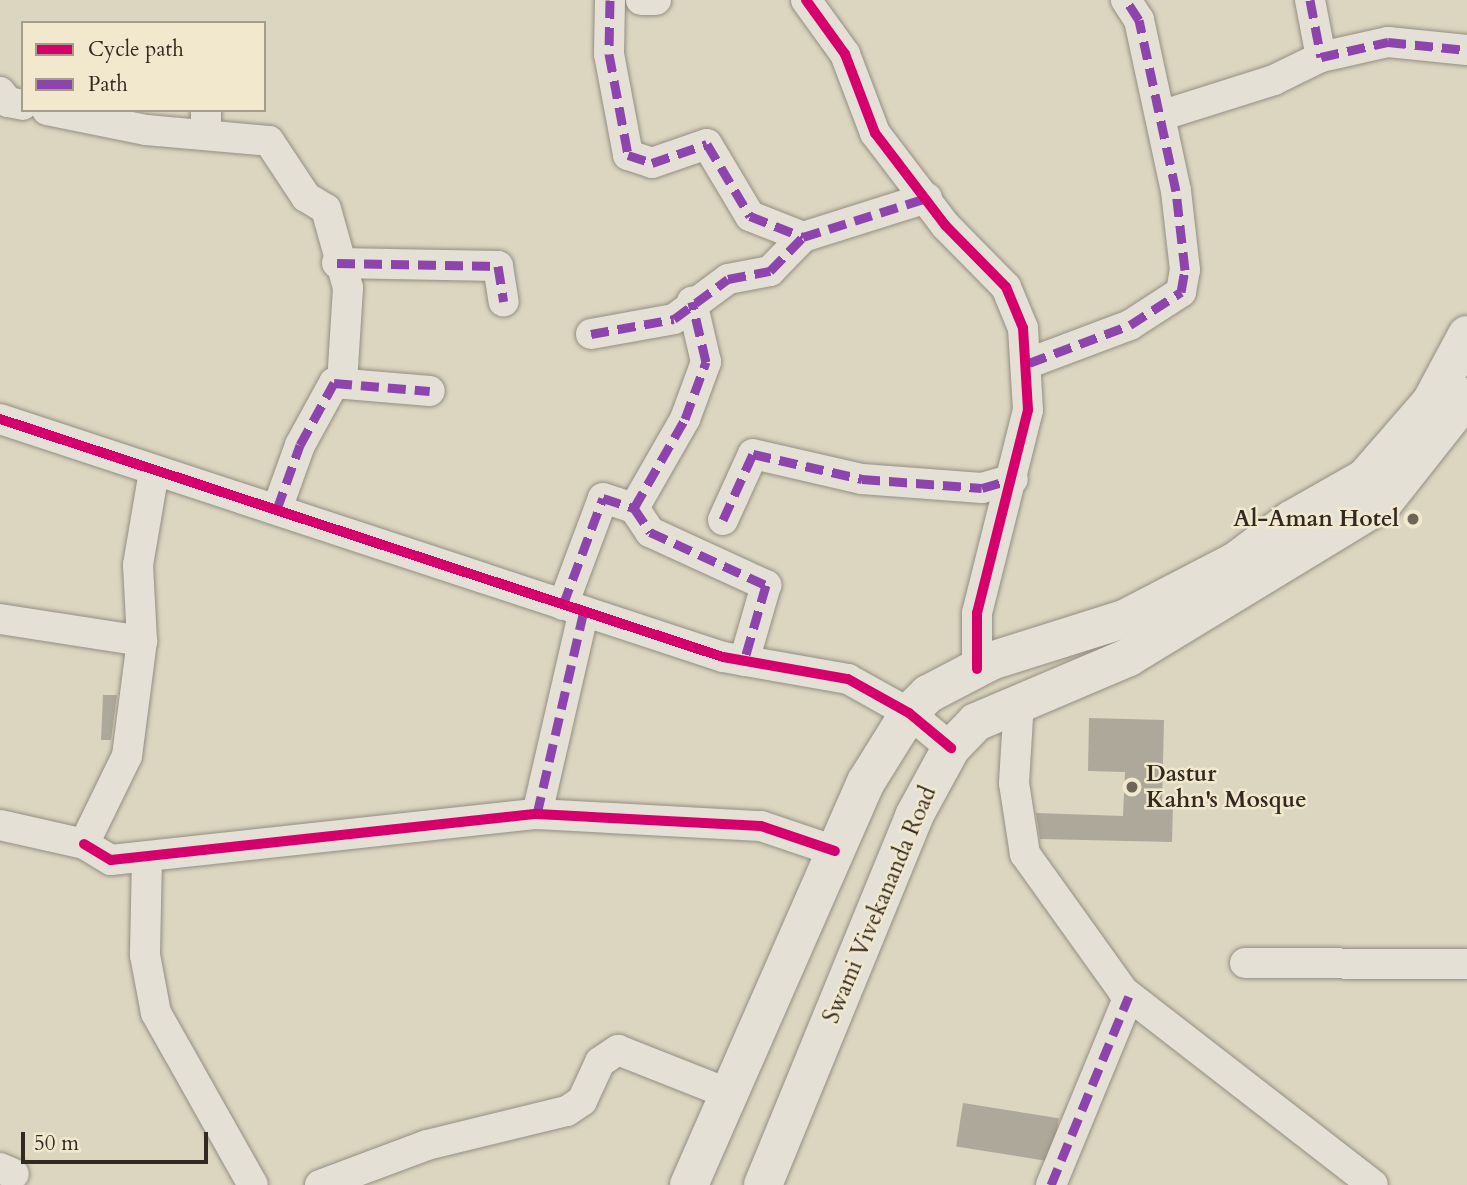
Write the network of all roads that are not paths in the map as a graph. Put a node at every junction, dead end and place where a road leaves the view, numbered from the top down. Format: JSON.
{"nodes":[{"id":1,"x":610,"y":0,"type":"edge"},
{"id":2,"x":641,"y":0,"type":"edge"},
{"id":3,"x":656,"y":0,"type":"edge"},
{"id":4,"x":806,"y":0,"type":"edge"},
{"id":5,"x":1126,"y":0,"type":"edge"},
{"id":6,"x":1310,"y":0,"type":"edge"},
{"id":7,"x":1467,"y":50,"type":"edge"},
{"id":8,"x":1321,"y":57,"type":"junction"},
{"id":9,"x":0,"y":92,"type":"edge"},
{"id":10,"x":21,"y":105,"type":"edge"},
{"id":11,"x":71,"y":112,"type":"edge"},
{"id":12,"x":1160,"y":116,"type":"junction"},
{"id":13,"x":206,"y":123,"type":"edge"},
{"id":14,"x":927,"y":198,"type":"junction"},
{"id":15,"x":803,"y":237,"type":"junction"},
{"id":16,"x":337,"y":263,"type":"junction"},
{"id":17,"x":504,"y":302,"type":"dead end"},
{"id":18,"x":692,"y":302,"type":"junction"},
{"id":19,"x":591,"y":334,"type":"dead end"},
{"id":20,"x":1467,"y":335,"type":"edge"},
{"id":21,"x":1029,"y":363,"type":"junction"},
{"id":22,"x":343,"y":367,"type":"dead end"},
{"id":23,"x":430,"y":391,"type":"dead end"},
{"id":24,"x":1467,"y":397,"type":"edge"},
{"id":25,"x":0,"y":419,"type":"edge"},
{"id":26,"x":154,"y":471,"type":"junction"},
{"id":27,"x":1013,"y":479,"type":"junction"},
{"id":28,"x":634,"y":508,"type":"junction"},
{"id":29,"x":277,"y":509,"type":"junction"},
{"id":30,"x":723,"y":520,"type":"dead end"},
{"id":31,"x":573,"y":608,"type":"junction"},
{"id":32,"x":0,"y":619,"type":"edge"},
{"id":33,"x":142,"y":641,"type":"junction"},
{"id":34,"x":744,"y":661,"type":"junction"},
{"id":35,"x":977,"y":669,"type":"junction"},
{"id":36,"x":1019,"y":701,"type":"junction"},
{"id":37,"x":909,"y":713,"type":"junction"},
{"id":38,"x":951,"y":748,"type":"junction"},
{"id":39,"x":537,"y":814,"type":"junction"},
{"id":40,"x":0,"y":825,"type":"edge"},
{"id":41,"x":84,"y":844,"type":"junction"},
{"id":42,"x":835,"y":852,"type":"junction"},
{"id":43,"x":147,"y":857,"type":"junction"},
{"id":44,"x":1245,"y":963,"type":"dead end"},
{"id":45,"x":1467,"y":964,"type":"edge"},
{"id":46,"x":1129,"y":996,"type":"junction"},
{"id":47,"x":729,"y":1094,"type":"junction"},
{"id":48,"x":253,"y":1185,"type":"edge"},
{"id":49,"x":320,"y":1185,"type":"edge"},
{"id":50,"x":689,"y":1185,"type":"edge"},
{"id":51,"x":763,"y":1185,"type":"edge"},
{"id":52,"x":1051,"y":1185,"type":"edge"},
{"id":53,"x":1373,"y":1185,"type":"edge"}],
"edges":[{"from":1,"to":15,"type":"street"},
{"from":2,"to":3,"type":"street"},
{"from":4,"to":14,"type":"street"},
{"from":5,"to":12,"type":"street"},
{"from":6,"to":8,"type":"street"},
{"from":7,"to":8,"type":"street"},
{"from":8,"to":12,"type":"street"},
{"from":9,"to":10,"type":"street"},
{"from":11,"to":13,"type":"street"},
{"from":12,"to":21,"type":"street"},
{"from":13,"to":16,"type":"street"},
{"from":14,"to":15,"type":"street"},
{"from":14,"to":21,"type":"street"},
{"from":15,"to":18,"type":"street"},
{"from":16,"to":17,"type":"street"},
{"from":16,"to":22,"type":"street"},
{"from":18,"to":19,"type":"street"},
{"from":18,"to":28,"type":"street"},
{"from":20,"to":35,"type":"main road"},
{"from":21,"to":27,"type":"street"},
{"from":23,"to":29,"type":"street"},
{"from":24,"to":36,"type":"main road","name":"Swami Vivekananda Road"},
{"from":25,"to":26,"type":"street"},
{"from":26,"to":29,"type":"street"},
{"from":26,"to":33,"type":"street"},
{"from":27,"to":30,"type":"street"},
{"from":27,"to":35,"type":"street"},
{"from":28,"to":31,"type":"street"},
{"from":28,"to":34,"type":"street"},
{"from":29,"to":31,"type":"street"},
{"from":31,"to":34,"type":"street"},
{"from":31,"to":39,"type":"street"},
{"from":32,"to":33,"type":"street"},
{"from":33,"to":41,"type":"street"},
{"from":34,"to":37,"type":"street"},
{"from":35,"to":37,"type":"main road"},
{"from":36,"to":38,"type":"main road","name":"Swami Vivekananda Road"},
{"from":36,"to":46,"type":"street"},
{"from":37,"to":38,"type":"street"},
{"from":37,"to":42,"type":"main road"},
{"from":38,"to":51,"type":"main road","name":"Swami Vivekananda Road"},
{"from":39,"to":42,"type":"street"},
{"from":39,"to":43,"type":"street"},
{"from":40,"to":41,"type":"street"},
{"from":41,"to":43,"type":"street"},
{"from":42,"to":47,"type":"main road"},
{"from":43,"to":48,"type":"street"},
{"from":44,"to":45,"type":"street"},
{"from":46,"to":52,"type":"street"},
{"from":46,"to":53,"type":"street"},
{"from":47,"to":49,"type":"street"},
{"from":47,"to":50,"type":"main road"}]}
